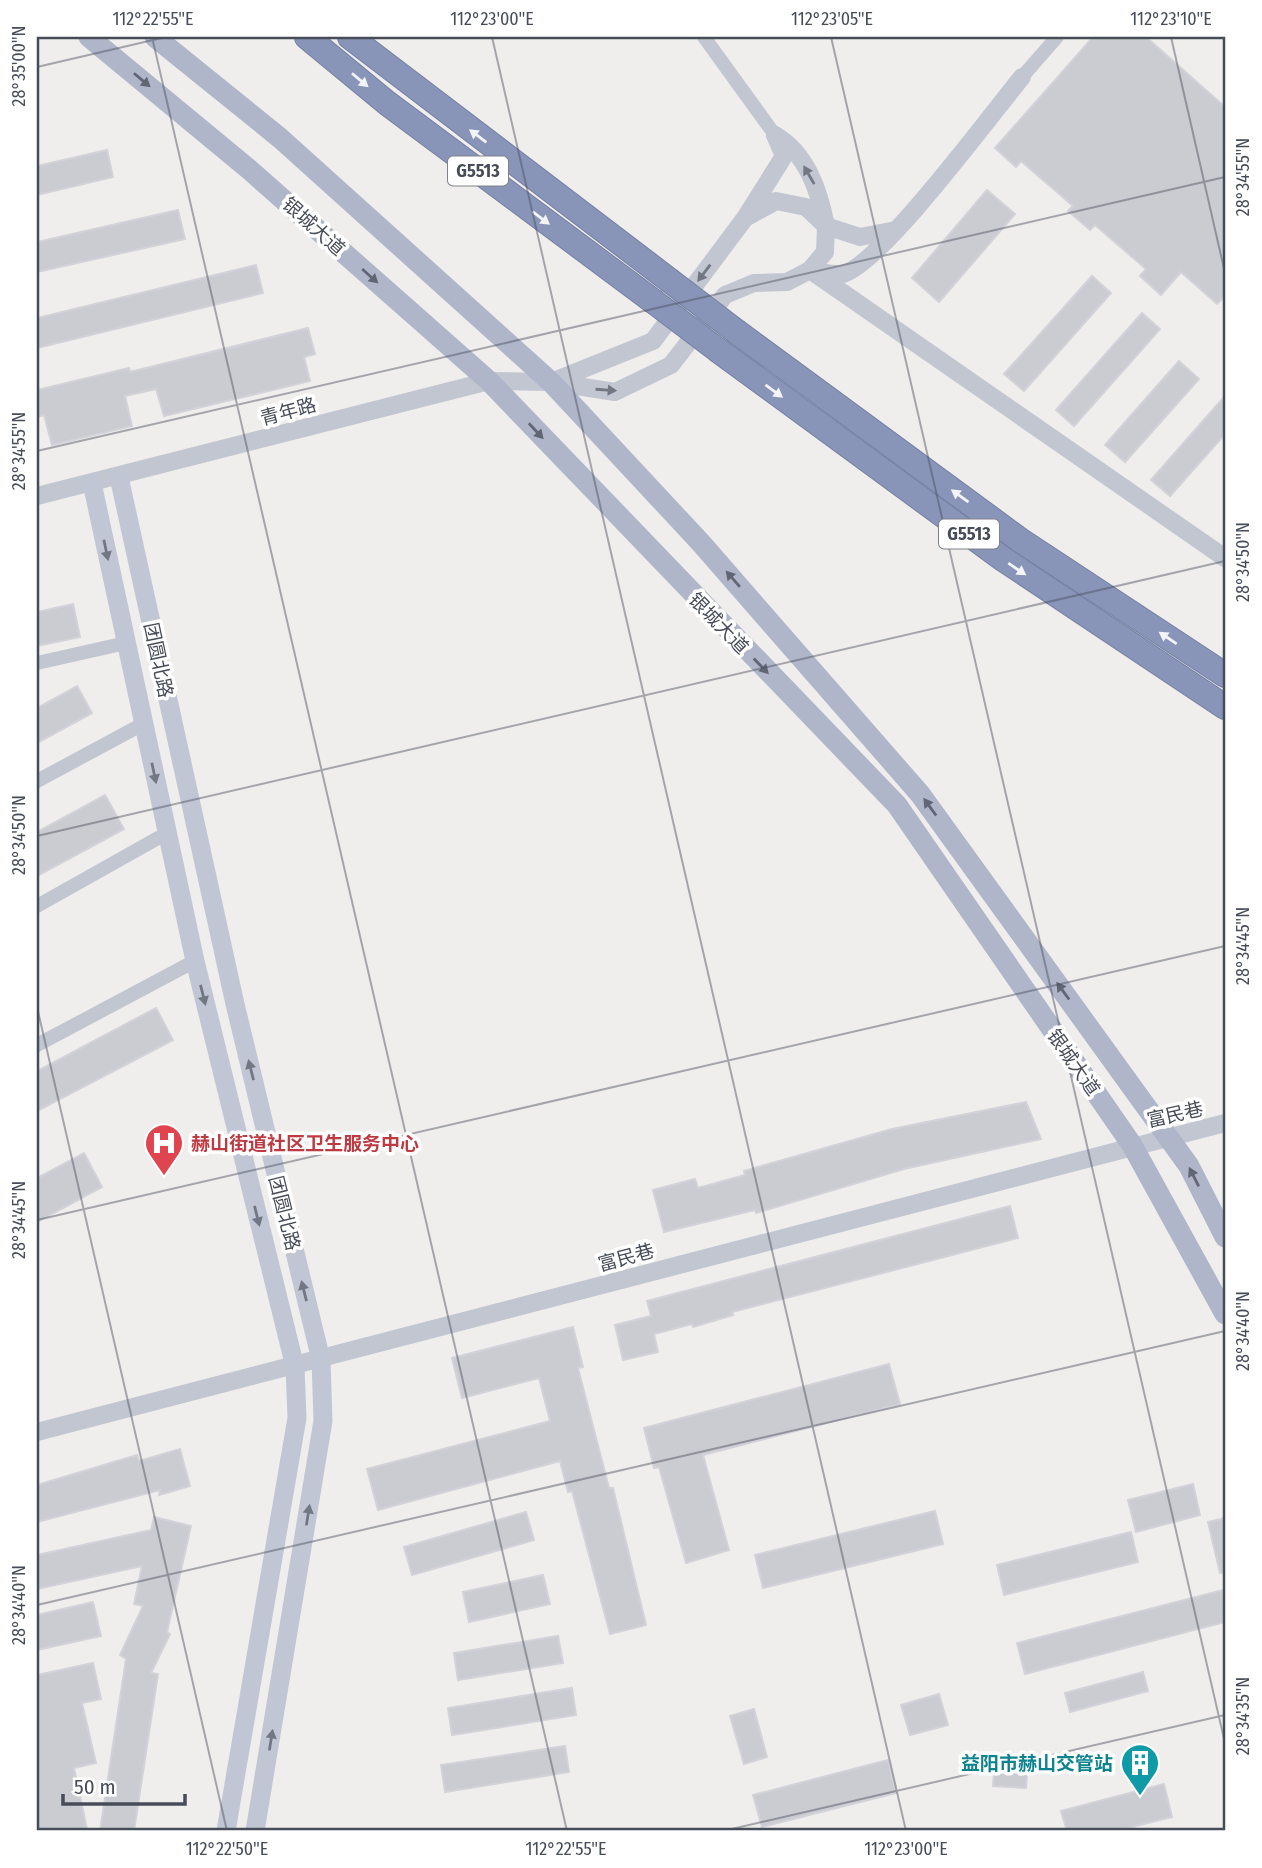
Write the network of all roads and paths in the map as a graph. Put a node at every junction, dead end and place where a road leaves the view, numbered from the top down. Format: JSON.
{"nodes":[{"id":1,"x":89,"y":37,"type":"edge"},
{"id":2,"x":155,"y":37,"type":"edge"},
{"id":3,"x":307,"y":37,"type":"edge"},
{"id":4,"x":350,"y":37,"type":"edge"},
{"id":5,"x":704,"y":37,"type":"edge"},
{"id":6,"x":1057,"y":37,"type":"edge"},
{"id":7,"x":1022,"y":77,"type":"joint"},
{"id":8,"x":775,"y":135,"type":"junction"},
{"id":9,"x":745,"y":218,"type":"junction"},
{"id":10,"x":825,"y":226,"type":"junction"},
{"id":11,"x":896,"y":230,"type":"junction"},
{"id":12,"x":810,"y":270,"type":"junction"},
{"id":13,"x":489,"y":381,"type":"junction"},
{"id":14,"x":551,"y":382,"type":"junction"},
{"id":15,"x":119,"y":477,"type":"junction"},
{"id":16,"x":92,"y":484,"type":"junction"},
{"id":17,"x":37,"y":496,"type":"edge"},
{"id":18,"x":1225,"y":558,"type":"edge"},
{"id":19,"x":126,"y":643,"type":"junction"},
{"id":20,"x":37,"y":663,"type":"edge"},
{"id":21,"x":1225,"y":676,"type":"edge"},
{"id":22,"x":1225,"y":708,"type":"edge"},
{"id":23,"x":143,"y":724,"type":"junction"},
{"id":24,"x":37,"y":781,"type":"edge"},
{"id":25,"x":167,"y":833,"type":"junction"},
{"id":26,"x":37,"y":906,"type":"edge"},
{"id":27,"x":195,"y":961,"type":"junction"},
{"id":28,"x":37,"y":1045,"type":"edge"},
{"id":29,"x":1225,"y":1123,"type":"edge"},
{"id":30,"x":1168,"y":1138,"type":"junction"},
{"id":31,"x":1132,"y":1145,"type":"junction"},
{"id":32,"x":1225,"y":1237,"type":"edge"},
{"id":33,"x":1225,"y":1314,"type":"edge"},
{"id":34,"x":321,"y":1360,"type":"junction"},
{"id":35,"x":295,"y":1367,"type":"junction"},
{"id":36,"x":37,"y":1432,"type":"edge"},
{"id":37,"x":226,"y":1831,"type":"edge"},
{"id":38,"x":256,"y":1831,"type":"edge"}],
"edges":[{"from":1,"to":13,"type":"main road","name":"银城大道","one_way":true},
{"from":2,"to":14,"type":"main road","name":"银城大道"},
{"from":3,"to":22,"type":"highway","number":"G5513","one_way":true,"bridge":true},
{"from":21,"to":4,"type":"highway","number":"G5513","one_way":true,"bridge":true},
{"from":5,"to":8,"type":"street"},
{"from":6,"to":7,"type":"street"},
{"from":7,"to":11,"type":"street"},
{"from":8,"to":9,"type":"street"},
{"from":10,"to":8,"type":"street","one_way":true},
{"from":9,"to":10,"type":"street"},
{"from":9,"to":14,"type":"street","one_way":true},
{"from":10,"to":11,"type":"street"},
{"from":10,"to":12,"type":"street"},
{"from":11,"to":12,"type":"street"},
{"from":14,"to":12,"type":"street","one_way":true},
{"from":12,"to":18,"type":"street"},
{"from":13,"to":14,"type":"street","name":"青年路"},
{"from":13,"to":15,"type":"street","name":"青年路"},
{"from":13,"to":31,"type":"main road","name":"银城大道","one_way":true},
{"from":30,"to":14,"type":"main road","name":"银城大道","one_way":true},
{"from":15,"to":16,"type":"street","name":"青年路"},
{"from":34,"to":15,"type":"main road","name":"团圆北路","one_way":true},
{"from":16,"to":17,"type":"street","name":"青年路"},
{"from":16,"to":19,"type":"main road","name":"团圆北路","one_way":true},
{"from":19,"to":20,"type":"street"},
{"from":19,"to":23,"type":"main road","name":"团圆北路"},
{"from":23,"to":24,"type":"street"},
{"from":23,"to":25,"type":"main road","name":"团圆北路","one_way":true},
{"from":25,"to":26,"type":"street"},
{"from":25,"to":27,"type":"main road","name":"团圆北路"},
{"from":27,"to":28,"type":"street"},
{"from":27,"to":35,"type":"main road","name":"团圆北路","one_way":true},
{"from":29,"to":30,"type":"street","name":"富民巷"},
{"from":30,"to":31,"type":"street","name":"富民巷"},
{"from":32,"to":30,"type":"main road","name":"银城大道","one_way":true},
{"from":31,"to":33,"type":"main road","name":"银城大道"},
{"from":31,"to":34,"type":"street","name":"富民巷"},
{"from":34,"to":35,"type":"street","name":"富民巷"},
{"from":38,"to":34,"type":"main road","name":"团圆北路","one_way":true},
{"from":35,"to":36,"type":"street","name":"富民巷"},
{"from":35,"to":37,"type":"main road","name":"团圆北路"}]}
